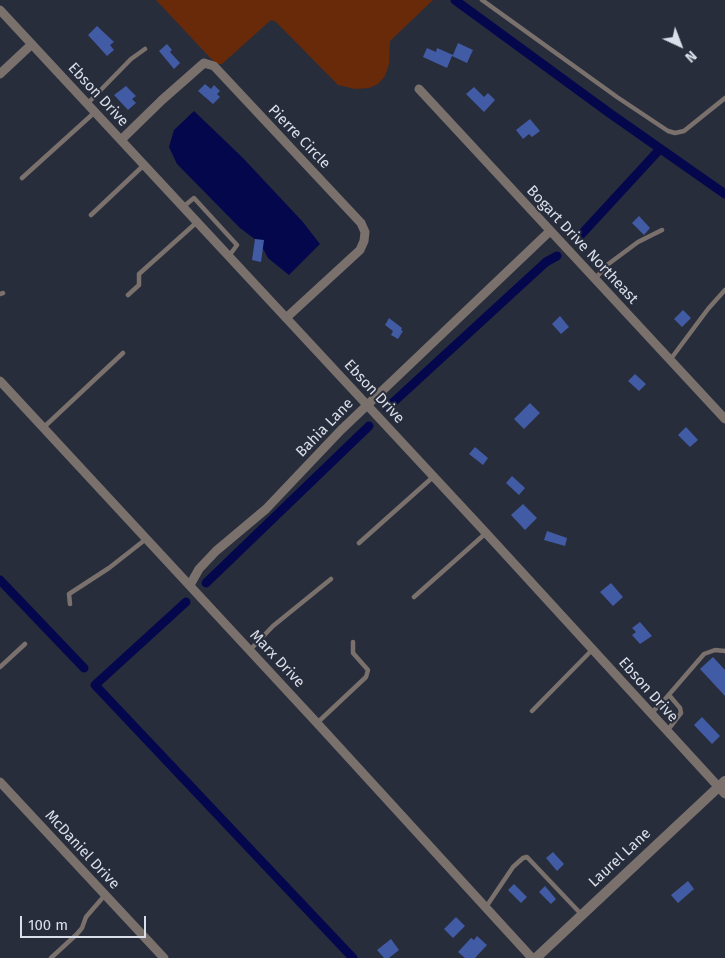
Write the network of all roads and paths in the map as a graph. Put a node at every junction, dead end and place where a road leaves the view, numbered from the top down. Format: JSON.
{"nodes":[{"id":1,"x":482,"y":0,"type":"edge"},
{"id":2,"x":0,"y":10,"type":"edge"},
{"id":3,"x":32,"y":44,"type":"junction"},
{"id":4,"x":144,"y":49,"type":"dead end"},
{"id":5,"x":0,"y":74,"type":"edge"},
{"id":6,"x":419,"y":89,"type":"dead end"},
{"id":7,"x":725,"y":98,"type":"edge"},
{"id":8,"x":87,"y":104,"type":"junction"},
{"id":9,"x":95,"y":112,"type":"junction"},
{"id":10,"x":121,"y":140,"type":"junction"},
{"id":11,"x":144,"y":165,"type":"junction"},
{"id":12,"x":22,"y":178,"type":"dead end"},
{"id":13,"x":183,"y":207,"type":"junction"},
{"id":14,"x":91,"y":215,"type":"dead end"},
{"id":15,"x":197,"y":222,"type":"junction"},
{"id":16,"x":662,"y":230,"type":"dead end"},
{"id":17,"x":550,"y":231,"type":"junction"},
{"id":18,"x":229,"y":257,"type":"junction"},
{"id":19,"x":595,"y":279,"type":"junction"},
{"id":20,"x":725,"y":290,"type":"edge"},
{"id":21,"x":128,"y":295,"type":"dead end"},
{"id":22,"x":286,"y":318,"type":"junction"},
{"id":23,"x":123,"y":354,"type":"dead end"},
{"id":24,"x":670,"y":360,"type":"junction"},
{"id":25,"x":1,"y":383,"type":"edge"},
{"id":26,"x":367,"y":405,"type":"junction"},
{"id":27,"x":725,"y":419,"type":"edge"},
{"id":28,"x":43,"y":428,"type":"junction"},
{"id":29,"x":433,"y":476,"type":"junction"},
{"id":30,"x":486,"y":533,"type":"junction"},
{"id":31,"x":146,"y":539,"type":"junction"},
{"id":32,"x":359,"y":543,"type":"dead end"},
{"id":33,"x":330,"y":579,"type":"dead end"},
{"id":34,"x":190,"y":585,"type":"junction"},
{"id":35,"x":414,"y":597,"type":"dead end"},
{"id":36,"x":70,"y":604,"type":"dead end"},
{"id":37,"x":353,"y":642,"type":"dead end"},
{"id":38,"x":25,"y":644,"type":"dead end"},
{"id":39,"x":250,"y":650,"type":"junction"},
{"id":40,"x":592,"y":650,"type":"junction"},
{"id":41,"x":725,"y":651,"type":"edge"},
{"id":42,"x":0,"y":667,"type":"edge"},
{"id":43,"x":669,"y":695,"type":"junction"},
{"id":44,"x":532,"y":711,"type":"dead end"},
{"id":45,"x":651,"y":713,"type":"junction"},
{"id":46,"x":317,"y":723,"type":"junction"},
{"id":47,"x":667,"y":731,"type":"junction"},
{"id":48,"x":0,"y":782,"type":"edge"},
{"id":49,"x":723,"y":787,"type":"edge"},
{"id":50,"x":105,"y":895,"type":"junction"},
{"id":51,"x":486,"y":907,"type":"junction"},
{"id":52,"x":582,"y":915,"type":"junction"},
{"id":53,"x":51,"y":958,"type":"edge"},
{"id":54,"x":164,"y":958,"type":"edge"},
{"id":55,"x":534,"y":958,"type":"edge"}],
"edges":[{"from":1,"to":7,"type":"lane"},
{"from":2,"to":3,"type":"street","name":"Ebson Drive"},
{"from":3,"to":5,"type":"street"},
{"from":3,"to":8,"type":"street","name":"Ebson Drive"},
{"from":4,"to":8,"type":"lane"},
{"from":6,"to":17,"type":"street","name":"Bogart Drive Northeast"},
{"from":8,"to":9,"type":"street","name":"Ebson Drive"},
{"from":9,"to":10,"type":"street","name":"Ebson Drive"},
{"from":9,"to":12,"type":"lane"},
{"from":10,"to":11,"type":"street","name":"Ebson Drive"},
{"from":10,"to":22,"type":"street","name":"Pierre Circle"},
{"from":11,"to":13,"type":"street","name":"Ebson Drive"},
{"from":11,"to":14,"type":"lane"},
{"from":13,"to":15,"type":"street","name":"Ebson Drive"},
{"from":13,"to":18,"type":"lane"},
{"from":15,"to":18,"type":"street","name":"Ebson Drive"},
{"from":15,"to":21,"type":"lane"},
{"from":16,"to":19,"type":"lane"},
{"from":17,"to":19,"type":"street","name":"Bogart Drive Northeast"},
{"from":17,"to":26,"type":"street","name":"Bahia Lane"},
{"from":18,"to":22,"type":"street","name":"Ebson Drive"},
{"from":19,"to":24,"type":"street","name":"Bogart Drive Northeast"},
{"from":20,"to":24,"type":"lane"},
{"from":22,"to":26,"type":"street","name":"Ebson Drive"},
{"from":23,"to":28,"type":"lane"},
{"from":24,"to":27,"type":"street","name":"Bogart Drive Northeast"},
{"from":25,"to":28,"type":"street","name":"Marx Drive"},
{"from":26,"to":29,"type":"street","name":"Ebson Drive"},
{"from":26,"to":34,"type":"street","name":"Bahia Lane"},
{"from":28,"to":31,"type":"street","name":"Marx Drive"},
{"from":29,"to":30,"type":"street","name":"Ebson Drive"},
{"from":29,"to":32,"type":"lane"},
{"from":30,"to":35,"type":"lane"},
{"from":30,"to":40,"type":"street","name":"Ebson Drive"},
{"from":31,"to":34,"type":"street","name":"Marx Drive"},
{"from":31,"to":36,"type":"lane"},
{"from":33,"to":39,"type":"lane"},
{"from":34,"to":39,"type":"street","name":"Marx Drive"},
{"from":37,"to":46,"type":"lane"},
{"from":38,"to":42,"type":"lane"},
{"from":39,"to":46,"type":"street","name":"Marx Drive"},
{"from":40,"to":44,"type":"lane"},
{"from":40,"to":45,"type":"street","name":"Ebson Drive"},
{"from":41,"to":43,"type":"lane"},
{"from":43,"to":45,"type":"lane"},
{"from":43,"to":47,"type":"lane"},
{"from":45,"to":47,"type":"street","name":"Ebson Drive"},
{"from":46,"to":51,"type":"street","name":"Marx Drive"},
{"from":47,"to":49,"type":"street","name":"Ebson Drive"},
{"from":48,"to":50,"type":"street","name":"McDaniel Drive"},
{"from":49,"to":52,"type":"street","name":"Laurel Lane"},
{"from":50,"to":53,"type":"lane"},
{"from":50,"to":54,"type":"street","name":"McDaniel Drive"},
{"from":51,"to":52,"type":"lane"},
{"from":51,"to":55,"type":"street","name":"Marx Drive"},
{"from":52,"to":55,"type":"street","name":"Laurel Lane"}]}
